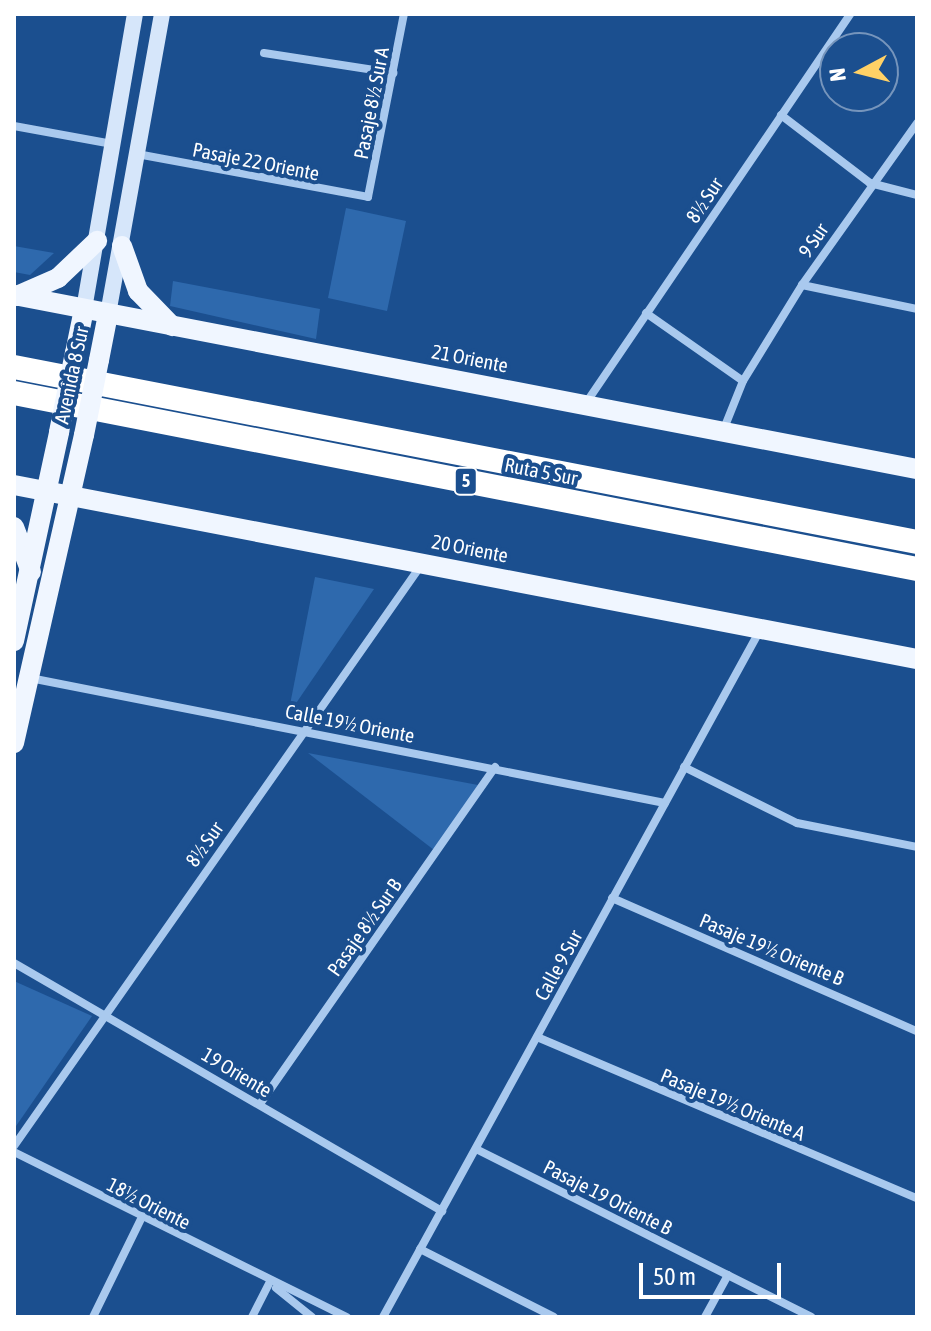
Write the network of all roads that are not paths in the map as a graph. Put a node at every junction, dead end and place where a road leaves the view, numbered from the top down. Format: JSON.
{"nodes":[{"id":1,"x":135,"y":14,"type":"edge"},
{"id":2,"x":162,"y":14,"type":"edge"},
{"id":3,"x":404,"y":14,"type":"edge"},
{"id":4,"x":850,"y":14,"type":"edge"},
{"id":5,"x":264,"y":53,"type":"dead end"},
{"id":6,"x":393,"y":73,"type":"junction"},
{"id":7,"x":781,"y":115,"type":"junction"},
{"id":8,"x":917,"y":123,"type":"edge"},
{"id":9,"x":14,"y":126,"type":"edge"},
{"id":10,"x":112,"y":144,"type":"junction"},
{"id":11,"x":137,"y":154,"type":"junction"},
{"id":12,"x":870,"y":183,"type":"junction"},
{"id":13,"x":917,"y":195,"type":"edge"},
{"id":14,"x":368,"y":197,"type":"joint"},
{"id":15,"x":97,"y":241,"type":"junction"},
{"id":16,"x":122,"y":246,"type":"junction"},
{"id":17,"x":802,"y":285,"type":"junction"},
{"id":18,"x":16,"y":296,"type":"edge"},
{"id":19,"x":84,"y":309,"type":"junction"},
{"id":20,"x":917,"y":309,"type":"edge"},
{"id":21,"x":646,"y":313,"type":"junction"},
{"id":22,"x":108,"y":314,"type":"junction"},
{"id":23,"x":172,"y":326,"type":"junction"},
{"id":24,"x":14,"y":367,"type":"edge"},
{"id":25,"x":743,"y":381,"type":"junction"},
{"id":26,"x":14,"y":393,"type":"edge"},
{"id":27,"x":585,"y":404,"type":"junction"},
{"id":28,"x":723,"y":431,"type":"junction"},
{"id":29,"x":917,"y":469,"type":"edge"},
{"id":30,"x":14,"y":485,"type":"edge"},
{"id":31,"x":47,"y":492,"type":"junction"},
{"id":32,"x":71,"y":496,"type":"junction"},
{"id":33,"x":14,"y":527,"type":"edge"},
{"id":34,"x":917,"y":542,"type":"edge"},
{"id":35,"x":423,"y":564,"type":"junction"},
{"id":36,"x":917,"y":569,"type":"edge"},
{"id":37,"x":32,"y":575,"type":"junction"},
{"id":38,"x":760,"y":629,"type":"junction"},
{"id":39,"x":14,"y":641,"type":"edge"},
{"id":40,"x":917,"y":659,"type":"edge"},
{"id":41,"x":29,"y":678,"type":"junction"},
{"id":42,"x":304,"y":730,"type":"junction"},
{"id":43,"x":14,"y":743,"type":"edge"},
{"id":44,"x":495,"y":767,"type":"junction"},
{"id":45,"x":684,"y":767,"type":"junction"},
{"id":46,"x":665,"y":803,"type":"junction"},
{"id":47,"x":917,"y":847,"type":"edge"},
{"id":48,"x":612,"y":898,"type":"junction"},
{"id":49,"x":14,"y":963,"type":"edge"},
{"id":50,"x":105,"y":1011,"type":"junction"},
{"id":51,"x":917,"y":1031,"type":"edge"},
{"id":52,"x":537,"y":1037,"type":"junction"},
{"id":53,"x":260,"y":1104,"type":"junction"},
{"id":54,"x":14,"y":1146,"type":"edge"},
{"id":55,"x":476,"y":1149,"type":"junction"},
{"id":56,"x":14,"y":1152,"type":"edge"},
{"id":57,"x":916,"y":1196,"type":"edge"},
{"id":58,"x":442,"y":1211,"type":"junction"},
{"id":59,"x":142,"y":1217,"type":"junction"},
{"id":60,"x":420,"y":1249,"type":"junction"},
{"id":61,"x":728,"y":1275,"type":"junction"},
{"id":62,"x":270,"y":1282,"type":"junction"},
{"id":63,"x":93,"y":1317,"type":"edge"},
{"id":64,"x":252,"y":1317,"type":"edge"},
{"id":65,"x":312,"y":1317,"type":"edge"},
{"id":66,"x":347,"y":1317,"type":"edge"},
{"id":67,"x":383,"y":1317,"type":"edge"},
{"id":68,"x":554,"y":1317,"type":"edge"},
{"id":69,"x":705,"y":1317,"type":"edge"},
{"id":70,"x":811,"y":1317,"type":"edge"}],
"edges":[{"from":1,"to":10,"type":"main road","name":"Avenida 8 Sur"},
{"from":2,"to":11,"type":"main road","name":"Avenida 8 Sur"},
{"from":3,"to":6,"type":"street","name":"Pasaje 8½ Sur A"},
{"from":4,"to":7,"type":"street","name":"8½ Sur"},
{"from":5,"to":6,"type":"street"},
{"from":6,"to":14,"type":"street","name":"Pasaje 8½ Sur A"},
{"from":7,"to":12,"type":"street"},
{"from":7,"to":21,"type":"street","name":"8½ Sur"},
{"from":8,"to":12,"type":"street","name":"9 Sur"},
{"from":9,"to":10,"type":"street"},
{"from":10,"to":15,"type":"main road","name":"Avenida 8 Sur"},
{"from":11,"to":14,"type":"street","name":"Pasaje 22 Oriente"},
{"from":11,"to":16,"type":"main road","name":"Avenida 8 Sur"},
{"from":12,"to":13,"type":"street"},
{"from":12,"to":17,"type":"street","name":"9 Sur"},
{"from":15,"to":18,"type":"main road"},
{"from":15,"to":19,"type":"main road","name":"Avenida 8 Sur"},
{"from":16,"to":22,"type":"main road","name":"Avenida 8 Sur"},
{"from":16,"to":23,"type":"main road"},
{"from":17,"to":20,"type":"street"},
{"from":17,"to":25,"type":"street","name":"9 Sur"},
{"from":18,"to":19,"type":"main road","name":"21 Oriente"},
{"from":19,"to":22,"type":"main road","name":"21 Oriente"},
{"from":19,"to":31,"type":"main road","name":"Avenida 8 Sur","bridge":true},
{"from":21,"to":25,"type":"street"},
{"from":21,"to":27,"type":"street","name":"8½ Sur"},
{"from":22,"to":23,"type":"main road","name":"21 Oriente"},
{"from":22,"to":32,"type":"main road","name":"Avenida 8 Sur","bridge":true},
{"from":23,"to":27,"type":"main road","name":"21 Oriente"},
{"from":24,"to":34,"type":"highway","name":"Ruta 5 Sur","number":"5"},
{"from":25,"to":28,"type":"street","name":"9 Sur"},
{"from":26,"to":36,"type":"highway","name":"Ruta 5 Sur","number":"5"},
{"from":27,"to":28,"type":"main road","name":"21 Oriente"},
{"from":28,"to":29,"type":"main road","name":"21 Oriente"},
{"from":30,"to":31,"type":"main road","name":"20 Oriente"},
{"from":31,"to":32,"type":"main road","name":"20 Oriente"},
{"from":31,"to":37,"type":"main road","name":"Avenida 8 Sur"},
{"from":32,"to":35,"type":"main road","name":"20 Oriente"},
{"from":32,"to":41,"type":"main road","name":"Avenida 8 Sur"},
{"from":33,"to":37,"type":"main road"},
{"from":35,"to":38,"type":"main road","name":"20 Oriente"},
{"from":35,"to":42,"type":"street","name":"8½ Sur"},
{"from":37,"to":39,"type":"main road","name":"Avenida 8 Sur"},
{"from":38,"to":40,"type":"main road","name":"20 Oriente"},
{"from":38,"to":45,"type":"street","name":"Calle 9 Sur"},
{"from":41,"to":42,"type":"street","name":"Calle 19½ Oriente"},
{"from":41,"to":43,"type":"main road","name":"Avenida 8 Sur"},
{"from":42,"to":44,"type":"street","name":"Calle 19½ Oriente"},
{"from":42,"to":50,"type":"street","name":"8½ Sur"},
{"from":44,"to":46,"type":"street","name":"Calle 19½ Oriente"},
{"from":44,"to":53,"type":"street","name":"Pasaje 8½ Sur B"},
{"from":45,"to":46,"type":"street","name":"Calle 9 Sur"},
{"from":45,"to":47,"type":"street"},
{"from":46,"to":48,"type":"street","name":"Calle 9 Sur"},
{"from":48,"to":51,"type":"street","name":"Pasaje 19½ Oriente B"},
{"from":48,"to":52,"type":"street","name":"Calle 9 Sur"},
{"from":49,"to":50,"type":"street","name":"19 Oriente"},
{"from":50,"to":53,"type":"street","name":"19 Oriente"},
{"from":50,"to":54,"type":"street","name":"8½ Sur"},
{"from":52,"to":55,"type":"street","name":"Calle 9 Sur"},
{"from":52,"to":57,"type":"street","name":"Pasaje 19½ Oriente A"},
{"from":53,"to":58,"type":"street","name":"19 Oriente"},
{"from":55,"to":58,"type":"street","name":"Calle 9 Sur"},
{"from":55,"to":61,"type":"street","name":"Pasaje 19 Oriente B"},
{"from":56,"to":59,"type":"street","name":"18½ Oriente"},
{"from":58,"to":60,"type":"street","name":"Calle 9 Sur"},
{"from":59,"to":62,"type":"street","name":"18½ Oriente"},
{"from":59,"to":63,"type":"street"},
{"from":60,"to":67,"type":"street","name":"Calle 9 Sur"},
{"from":60,"to":68,"type":"street"},
{"from":61,"to":69,"type":"street"},
{"from":61,"to":70,"type":"street","name":"Pasaje 19 Oriente B"},
{"from":62,"to":64,"type":"street"},
{"from":62,"to":65,"type":"street","name":"18½ Oriente"},
{"from":62,"to":66,"type":"street","name":"18½ Oriente"}]}
